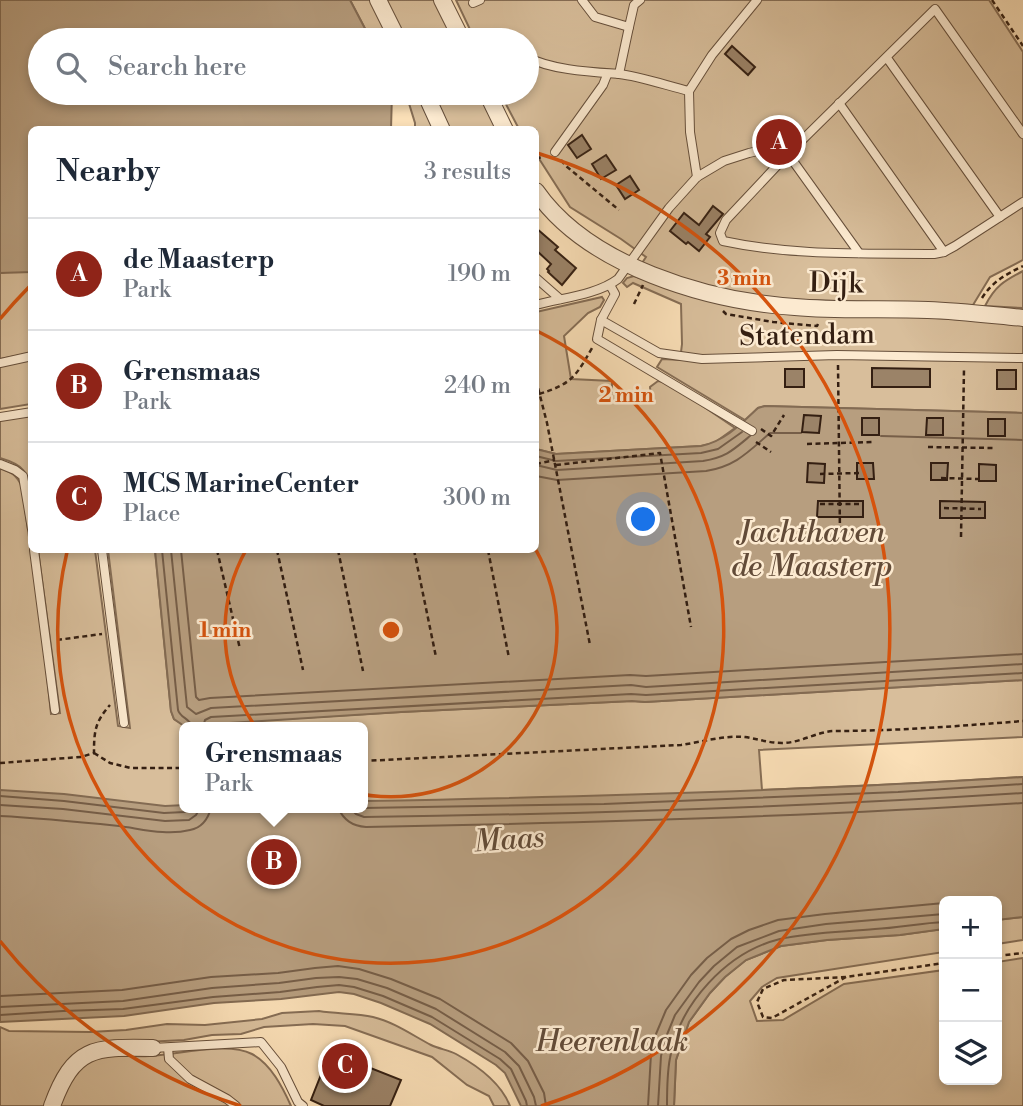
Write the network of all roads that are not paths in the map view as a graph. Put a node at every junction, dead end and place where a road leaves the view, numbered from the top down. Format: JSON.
{"nodes":[{"id":1,"x":378,"y":0,"type":"edge"},
{"id":2,"x":442,"y":0,"type":"edge"},
{"id":3,"x":582,"y":0,"type":"edge"},
{"id":4,"x":640,"y":0,"type":"edge"},
{"id":5,"x":757,"y":0,"type":"edge"},
{"id":6,"x":629,"y":27,"type":"junction"},
{"id":7,"x":392,"y":28,"type":"edge"},
{"id":8,"x":456,"y":28,"type":"edge"},
{"id":9,"x":887,"y":58,"type":"junction"},
{"id":10,"x":539,"y":63,"type":"edge"},
{"id":11,"x":620,"y":74,"type":"junction"},
{"id":12,"x":607,"y":75,"type":"junction"},
{"id":13,"x":689,"y":91,"type":"junction"},
{"id":14,"x":839,"y":103,"type":"junction"},
{"id":15,"x":431,"y":105,"type":"edge"},
{"id":16,"x":494,"y":105,"type":"edge"},
{"id":17,"x":440,"y":126,"type":"edge"},
{"id":18,"x":503,"y":126,"type":"edge"},
{"id":19,"x":1023,"y":134,"type":"edge"},
{"id":20,"x":555,"y":152,"type":"road end"},
{"id":21,"x":788,"y":154,"type":"junction"},
{"id":22,"x":697,"y":177,"type":"junction"},
{"id":23,"x":539,"y":195,"type":"edge"},
{"id":24,"x":1023,"y":202,"type":"edge"},
{"id":25,"x":1000,"y":217,"type":"junction"},
{"id":26,"x":944,"y":252,"type":"junction"},
{"id":27,"x":859,"y":253,"type":"junction"},
{"id":28,"x":628,"y":265,"type":"junction"},
{"id":29,"x":539,"y":281,"type":"edge"},
{"id":30,"x":610,"y":285,"type":"junction"},
{"id":31,"x":561,"y":299,"type":"junction"},
{"id":32,"x":539,"y":304,"type":"edge"},
{"id":33,"x":1023,"y":318,"type":"edge"},
{"id":34,"x":601,"y":320,"type":"junction"},
{"id":35,"x":28,"y":357,"type":"edge"},
{"id":36,"x":1023,"y":358,"type":"edge"},
{"id":37,"x":0,"y":363,"type":"edge"},
{"id":38,"x":28,"y":413,"type":"edge"},
{"id":39,"x":0,"y":417,"type":"edge"},
{"id":40,"x":752,"y":431,"type":"dead end"},
{"id":41,"x":0,"y":464,"type":"edge"},
{"id":42,"x":28,"y":506,"type":"edge"},
{"id":43,"x":34,"y":553,"type":"edge"},
{"id":44,"x":102,"y":553,"type":"edge"},
{"id":45,"x":55,"y":710,"type":"dead end"},
{"id":46,"x":124,"y":723,"type":"dead end"},
{"id":47,"x":161,"y":1048,"type":"junction"},
{"id":48,"x":52,"y":1106,"type":"edge"},
{"id":49,"x":236,"y":1106,"type":"edge"},
{"id":50,"x":303,"y":1106,"type":"edge"}],
"edges":[{"from":1,"to":7,"type":"street"},
{"from":2,"to":8,"type":"street"},
{"from":3,"to":6,"type":"lane"},
{"from":4,"to":6,"type":"lane"},
{"from":5,"to":13,"type":"lane"},
{"from":6,"to":11,"type":"lane"},
{"from":9,"to":14,"type":"lane"},
{"from":9,"to":19,"type":"lane"},
{"from":9,"to":25,"type":"lane"},
{"from":10,"to":12,"type":"lane"},
{"from":11,"to":12,"type":"lane"},
{"from":11,"to":13,"type":"lane"},
{"from":12,"to":20,"type":"lane"},
{"from":13,"to":22,"type":"lane"},
{"from":14,"to":21,"type":"lane"},
{"from":14,"to":26,"type":"lane"},
{"from":15,"to":17,"type":"street"},
{"from":16,"to":18,"type":"street"},
{"from":21,"to":22,"type":"lane"},
{"from":21,"to":27,"type":"lane"},
{"from":21,"to":27,"type":"lane"},
{"from":22,"to":28,"type":"lane"},
{"from":23,"to":28,"type":"street","name":"Dijk"},
{"from":24,"to":25,"type":"lane"},
{"from":25,"to":26,"type":"lane"},
{"from":26,"to":27,"type":"lane"},
{"from":28,"to":30,"type":"lane"},
{"from":28,"to":33,"type":"street","name":"Dijk"},
{"from":29,"to":31,"type":"lane"},
{"from":30,"to":31,"type":"lane"},
{"from":30,"to":34,"type":"lane"},
{"from":31,"to":32,"type":"lane"},
{"from":34,"to":36,"type":"lane","name":"Statendam"},
{"from":34,"to":40,"type":"lane"},
{"from":35,"to":37,"type":"lane"},
{"from":38,"to":39,"type":"lane"},
{"from":41,"to":42,"type":"lane"},
{"from":43,"to":45,"type":"lane"},
{"from":44,"to":46,"type":"lane"},
{"from":47,"to":48,"type":"street"},
{"from":47,"to":49,"type":"lane"},
{"from":47,"to":50,"type":"lane"}]}
